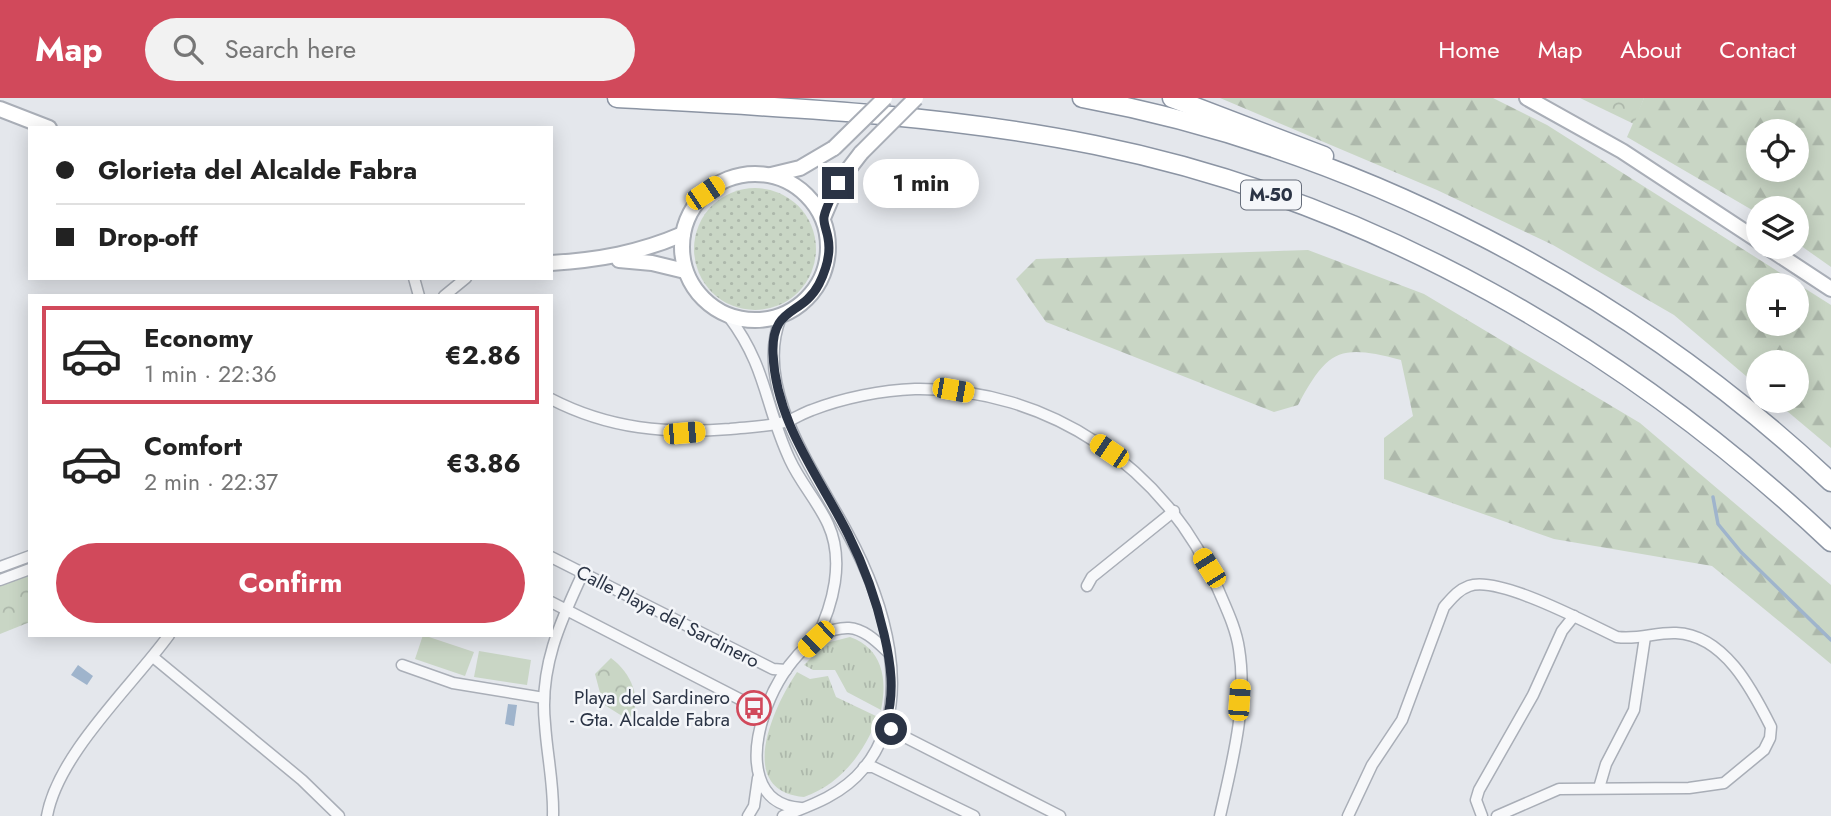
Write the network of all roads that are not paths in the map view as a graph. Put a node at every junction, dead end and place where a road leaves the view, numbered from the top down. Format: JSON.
{"nodes":[{"id":1,"x":617,"y":98,"type":"edge"},
{"id":2,"x":885,"y":98,"type":"edge"},
{"id":3,"x":916,"y":98,"type":"edge"},
{"id":4,"x":1082,"y":98,"type":"edge"},
{"id":5,"x":1172,"y":98,"type":"edge"},
{"id":6,"x":1527,"y":98,"type":"edge"},
{"id":7,"x":0,"y":110,"type":"edge"},
{"id":8,"x":44,"y":126,"type":"edge"},
{"id":9,"x":771,"y":175,"type":"junction"},
{"id":10,"x":823,"y":218,"type":"junction"},
{"id":11,"x":1746,"y":232,"type":"edge"},
{"id":12,"x":683,"y":233,"type":"junction"},
{"id":13,"x":1496,"y":242,"type":"junction"},
{"id":14,"x":603,"y":259,"type":"junction"},
{"id":15,"x":1785,"y":259,"type":"edge"},
{"id":16,"x":553,"y":263,"type":"edge"},
{"id":17,"x":685,"y":271,"type":"junction"},
{"id":18,"x":464,"y":280,"type":"edge"},
{"id":19,"x":1831,"y":289,"type":"edge"},
{"id":20,"x":446,"y":294,"type":"edge"},
{"id":21,"x":729,"y":317,"type":"junction"},
{"id":22,"x":781,"y":317,"type":"junction"},
{"id":23,"x":553,"y":400,"type":"edge"},
{"id":24,"x":789,"y":421,"type":"junction"},
{"id":25,"x":777,"y":424,"type":"junction"},
{"id":26,"x":1831,"y":482,"type":"edge"},
{"id":27,"x":1174,"y":511,"type":"junction"},
{"id":28,"x":1831,"y":542,"type":"edge"},
{"id":29,"x":28,"y":557,"type":"edge"},
{"id":30,"x":553,"y":558,"type":"edge"},
{"id":31,"x":0,"y":567,"type":"edge"},
{"id":32,"x":28,"y":570,"type":"edge"},
{"id":33,"x":583,"y":573,"type":"junction"},
{"id":34,"x":0,"y":580,"type":"edge"},
{"id":35,"x":1087,"y":586,"type":"dead end"},
{"id":36,"x":553,"y":603,"type":"edge"},
{"id":37,"x":566,"y":610,"type":"junction"},
{"id":38,"x":1574,"y":616,"type":"junction"},
{"id":39,"x":168,"y":637,"type":"edge"},
{"id":40,"x":1645,"y":637,"type":"junction"},
{"id":41,"x":816,"y":639,"type":"junction"},
{"id":42,"x":889,"y":653,"type":"junction"},
{"id":43,"x":153,"y":657,"type":"junction"},
{"id":44,"x":402,"y":665,"type":"dead end"},
{"id":45,"x":786,"y":670,"type":"junction"},
{"id":46,"x":544,"y":698,"type":"junction"},
{"id":47,"x":763,"y":718,"type":"junction"},
{"id":48,"x":886,"y":723,"type":"junction"},
{"id":49,"x":864,"y":767,"type":"junction"},
{"id":50,"x":758,"y":774,"type":"junction"},
{"id":51,"x":1599,"y":788,"type":"junction"},
{"id":52,"x":805,"y":808,"type":"junction"},
{"id":53,"x":47,"y":816,"type":"edge"},
{"id":54,"x":339,"y":816,"type":"edge"},
{"id":55,"x":554,"y":816,"type":"edge"},
{"id":56,"x":748,"y":816,"type":"edge"},
{"id":57,"x":782,"y":816,"type":"edge"},
{"id":58,"x":974,"y":816,"type":"edge"},
{"id":59,"x":1060,"y":816,"type":"edge"},
{"id":60,"x":1220,"y":816,"type":"edge"},
{"id":61,"x":1348,"y":816,"type":"edge"},
{"id":62,"x":1482,"y":816,"type":"edge"},
{"id":63,"x":1497,"y":816,"type":"edge"}],
"edges":[{"from":1,"to":28,"type":"highway","number":"M-50"},
{"from":2,"to":9,"type":"street","bridge":true},
{"from":3,"to":10,"type":"street","bridge":true},
{"from":4,"to":13,"type":"highway","number":"M-50"},
{"from":5,"to":13,"type":"highway"},
{"from":6,"to":11,"type":"street"},
{"from":7,"to":8,"type":"street"},
{"from":9,"to":10,"type":"street"},
{"from":9,"to":12,"type":"street"},
{"from":10,"to":22,"type":"street"},
{"from":12,"to":14,"type":"street"},
{"from":12,"to":17,"type":"street"},
{"from":13,"to":26,"type":"highway","number":"M-50"},
{"from":14,"to":16,"type":"street"},
{"from":14,"to":17,"type":"street"},
{"from":15,"to":19,"type":"street"},
{"from":17,"to":21,"type":"street"},
{"from":18,"to":20,"type":"street"},
{"from":21,"to":22,"type":"street"},
{"from":21,"to":25,"type":"street"},
{"from":22,"to":24,"type":"street"},
{"from":23,"to":25,"type":"street"},
{"from":24,"to":25,"type":"street"},
{"from":24,"to":27,"type":"street"},
{"from":24,"to":42,"type":"street"},
{"from":25,"to":41,"type":"street"},
{"from":27,"to":35,"type":"street"},
{"from":27,"to":60,"type":"street"},
{"from":29,"to":31,"type":"street"},
{"from":30,"to":33,"type":"street","name":"Calle Playa del Sardinero"},
{"from":32,"to":34,"type":"street"},
{"from":33,"to":37,"type":"street"},
{"from":33,"to":45,"type":"street","name":"Calle Playa del Sardinero"},
{"from":36,"to":37,"type":"street"},
{"from":37,"to":46,"type":"street"},
{"from":37,"to":47,"type":"street"},
{"from":38,"to":40,"type":"street"},
{"from":38,"to":61,"type":"street"},
{"from":38,"to":62,"type":"street"},
{"from":39,"to":43,"type":"street"},
{"from":40,"to":51,"type":"street"},
{"from":40,"to":51,"type":"street"},
{"from":41,"to":42,"type":"street"},
{"from":41,"to":45,"type":"street"},
{"from":42,"to":48,"type":"street"},
{"from":43,"to":53,"type":"street"},
{"from":43,"to":54,"type":"street"},
{"from":44,"to":46,"type":"street"},
{"from":45,"to":47,"type":"street"},
{"from":46,"to":55,"type":"street"},
{"from":47,"to":50,"type":"street"},
{"from":48,"to":49,"type":"street"},
{"from":48,"to":59,"type":"street"},
{"from":49,"to":52,"type":"street"},
{"from":49,"to":58,"type":"street"},
{"from":50,"to":52,"type":"street"},
{"from":50,"to":56,"type":"street"},
{"from":51,"to":63,"type":"street"},
{"from":52,"to":57,"type":"street"}]}
